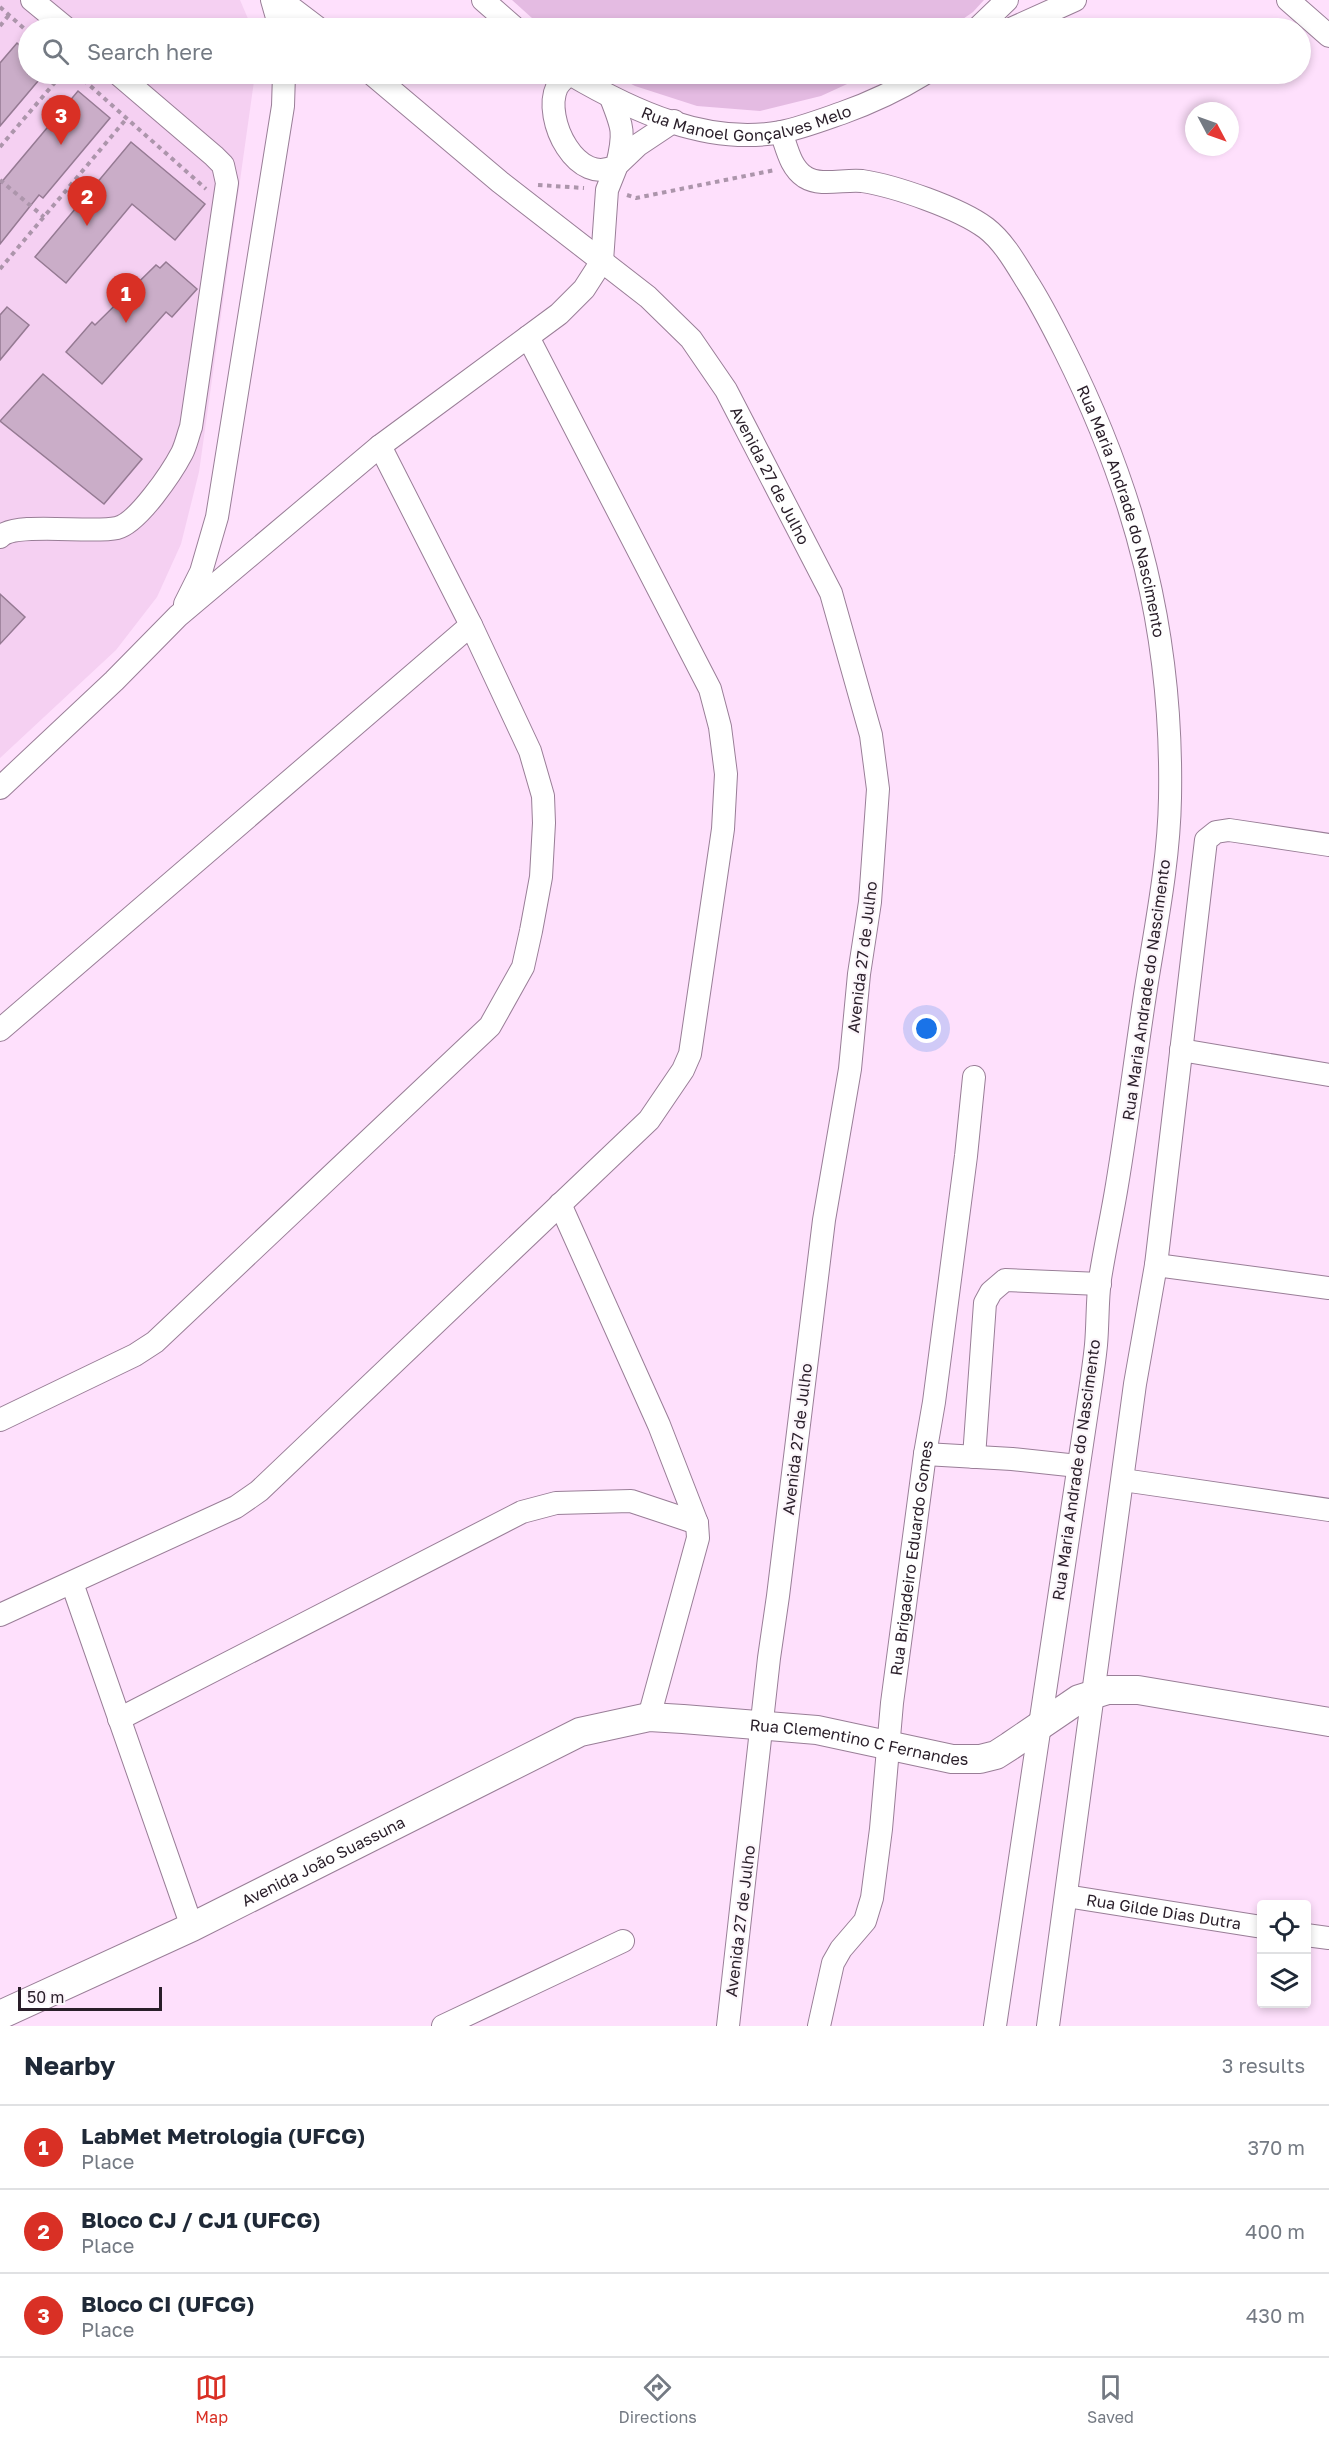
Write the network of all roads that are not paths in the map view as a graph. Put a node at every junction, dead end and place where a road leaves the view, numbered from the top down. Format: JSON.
{"nodes":[{"id":1,"x":32,"y":0,"type":"edge"},
{"id":2,"x":272,"y":0,"type":"edge"},
{"id":3,"x":281,"y":0,"type":"edge"},
{"id":4,"x":483,"y":0,"type":"edge"},
{"id":5,"x":1007,"y":0,"type":"edge"},
{"id":6,"x":1075,"y":0,"type":"edge"},
{"id":7,"x":1288,"y":0,"type":"edge"},
{"id":8,"x":54,"y":18,"type":"edge"},
{"id":9,"x":277,"y":18,"type":"edge"},
{"id":10,"x":305,"y":18,"type":"edge"},
{"id":11,"x":504,"y":18,"type":"edge"},
{"id":12,"x":988,"y":18,"type":"edge"},
{"id":13,"x":1034,"y":18,"type":"edge"},
{"id":14,"x":1308,"y":18,"type":"edge"},
{"id":15,"x":1311,"y":20,"type":"edge"},
{"id":16,"x":1329,"y":36,"type":"edge"},
{"id":17,"x":130,"y":84,"type":"edge"},
{"id":18,"x":284,"y":84,"type":"edge"},
{"id":19,"x":384,"y":84,"type":"edge"},
{"id":20,"x":559,"y":84,"type":"edge"},
{"id":21,"x":587,"y":84,"type":"edge"},
{"id":22,"x":905,"y":84,"type":"edge"},
{"id":23,"x":611,"y":98,"type":"junction"},
{"id":24,"x":674,"y":121,"type":"junction"},
{"id":25,"x":781,"y":132,"type":"junction"},
{"id":26,"x":617,"y":165,"type":"junction"},
{"id":27,"x":602,"y":261,"type":"junction"},
{"id":28,"x":528,"y":337,"type":"junction"},
{"id":29,"x":380,"y":446,"type":"junction"},
{"id":30,"x":0,"y":537,"type":"edge"},
{"id":31,"x":178,"y":616,"type":"junction"},
{"id":32,"x":471,"y":625,"type":"junction"},
{"id":33,"x":0,"y":788,"type":"edge"},
{"id":34,"x":1329,"y":845,"type":"edge"},
{"id":35,"x":0,"y":1030,"type":"edge"},
{"id":36,"x":1181,"y":1050,"type":"junction"},
{"id":37,"x":1329,"y":1075,"type":"edge"},
{"id":38,"x":974,"y":1077,"type":"dead end"},
{"id":39,"x":560,"y":1204,"type":"junction"},
{"id":40,"x":1156,"y":1265,"type":"junction"},
{"id":41,"x":1100,"y":1284,"type":"junction"},
{"id":42,"x":1329,"y":1288,"type":"edge"},
{"id":43,"x":0,"y":1420,"type":"edge"},
{"id":44,"x":925,"y":1454,"type":"junction"},
{"id":45,"x":974,"y":1457,"type":"junction"},
{"id":46,"x":1078,"y":1466,"type":"junction"},
{"id":47,"x":1123,"y":1480,"type":"junction"},
{"id":48,"x":1329,"y":1510,"type":"edge"},
{"id":49,"x":697,"y":1523,"type":"junction"},
{"id":50,"x":72,"y":1583,"type":"junction"},
{"id":51,"x":0,"y":1615,"type":"edge"},
{"id":52,"x":1096,"y":1694,"type":"junction"},
{"id":53,"x":649,"y":1717,"type":"junction"},
{"id":54,"x":119,"y":1719,"type":"junction"},
{"id":55,"x":1048,"y":1720,"type":"junction"},
{"id":56,"x":1329,"y":1722,"type":"edge"},
{"id":57,"x":762,"y":1726,"type":"junction"},
{"id":58,"x":888,"y":1744,"type":"junction"},
{"id":59,"x":1066,"y":1896,"type":"junction"},
{"id":60,"x":192,"y":1926,"type":"junction"},
{"id":61,"x":1257,"y":1926,"type":"edge"},
{"id":62,"x":1311,"y":1936,"type":"edge"},
{"id":63,"x":1329,"y":1938,"type":"edge"},
{"id":64,"x":623,"y":1941,"type":"dead end"},
{"id":65,"x":0,"y":2014,"type":"edge"},
{"id":66,"x":443,"y":2026,"type":"edge"},
{"id":67,"x":728,"y":2026,"type":"edge"},
{"id":68,"x":819,"y":2026,"type":"edge"},
{"id":69,"x":994,"y":2026,"type":"edge"},
{"id":70,"x":1048,"y":2026,"type":"edge"}],
"edges":[{"from":1,"to":8,"type":"street"},
{"from":2,"to":9,"type":"street"},
{"from":3,"to":10,"type":"street"},
{"from":4,"to":11,"type":"street"},
{"from":5,"to":12,"type":"street"},
{"from":6,"to":13,"type":"street"},
{"from":7,"to":14,"type":"street"},
{"from":15,"to":16,"type":"street"},
{"from":17,"to":30,"type":"street"},
{"from":18,"to":31,"type":"street"},
{"from":19,"to":27,"type":"street","name":"Avenida 27 de Julho"},
{"from":20,"to":26,"type":"street"},
{"from":21,"to":23,"type":"street","name":"Rua Manoel Gonçalves Melo"},
{"from":22,"to":25,"type":"street","name":"Rua Manoel Gonçalves Melo"},
{"from":23,"to":24,"type":"street","name":"Rua Manoel Gonçalves Melo"},
{"from":23,"to":26,"type":"street"},
{"from":24,"to":25,"type":"street","name":"Rua Manoel Gonçalves Melo"},
{"from":24,"to":26,"type":"street"},
{"from":25,"to":41,"type":"street","name":"Rua Maria Andrade do Nascimento"},
{"from":26,"to":27,"type":"street"},
{"from":27,"to":28,"type":"street"},
{"from":27,"to":57,"type":"street","name":"Avenida 27 de Julho"},
{"from":28,"to":29,"type":"street"},
{"from":28,"to":39,"type":"street"},
{"from":29,"to":31,"type":"street"},
{"from":29,"to":32,"type":"street"},
{"from":31,"to":33,"type":"street"},
{"from":32,"to":35,"type":"street"},
{"from":32,"to":43,"type":"street"},
{"from":34,"to":36,"type":"street"},
{"from":36,"to":37,"type":"street"},
{"from":36,"to":40,"type":"street"},
{"from":38,"to":44,"type":"street","name":"Rua Brigadeiro Eduardo Gomes"},
{"from":39,"to":49,"type":"street"},
{"from":39,"to":50,"type":"street"},
{"from":40,"to":42,"type":"street"},
{"from":40,"to":47,"type":"street"},
{"from":41,"to":45,"type":"street"},
{"from":41,"to":46,"type":"street","name":"Rua Maria Andrade do Nascimento"},
{"from":44,"to":45,"type":"street"},
{"from":44,"to":58,"type":"street","name":"Rua Brigadeiro Eduardo Gomes"},
{"from":45,"to":46,"type":"street"},
{"from":46,"to":55,"type":"street","name":"Rua Maria Andrade do Nascimento"},
{"from":47,"to":48,"type":"street"},
{"from":47,"to":52,"type":"street"},
{"from":49,"to":53,"type":"street"},
{"from":49,"to":54,"type":"street"},
{"from":50,"to":51,"type":"street"},
{"from":50,"to":54,"type":"street"},
{"from":52,"to":55,"type":"main road","name":"Rua Clementino C Fernandes"},
{"from":52,"to":56,"type":"main road"},
{"from":52,"to":59,"type":"street"},
{"from":53,"to":57,"type":"main road","name":"Rua Clementino C Fernandes"},
{"from":53,"to":60,"type":"main road","name":"Avenida João Suassuna"},
{"from":54,"to":60,"type":"street"},
{"from":55,"to":58,"type":"main road","name":"Rua Clementino C Fernandes"},
{"from":55,"to":69,"type":"street","name":"Rua Maria Andrade do Nascimento"},
{"from":57,"to":58,"type":"main road","name":"Rua Clementino C Fernandes"},
{"from":57,"to":67,"type":"street","name":"Avenida 27 de Julho"},
{"from":58,"to":68,"type":"street","name":"Rua Brigadeiro Eduardo Gomes"},
{"from":59,"to":61,"type":"street","name":"Rua Gilde Dias Dutra"},
{"from":59,"to":70,"type":"street"},
{"from":60,"to":65,"type":"main road","name":"Avenida João Suassuna"},
{"from":62,"to":63,"type":"street"},
{"from":64,"to":66,"type":"street"}]}
